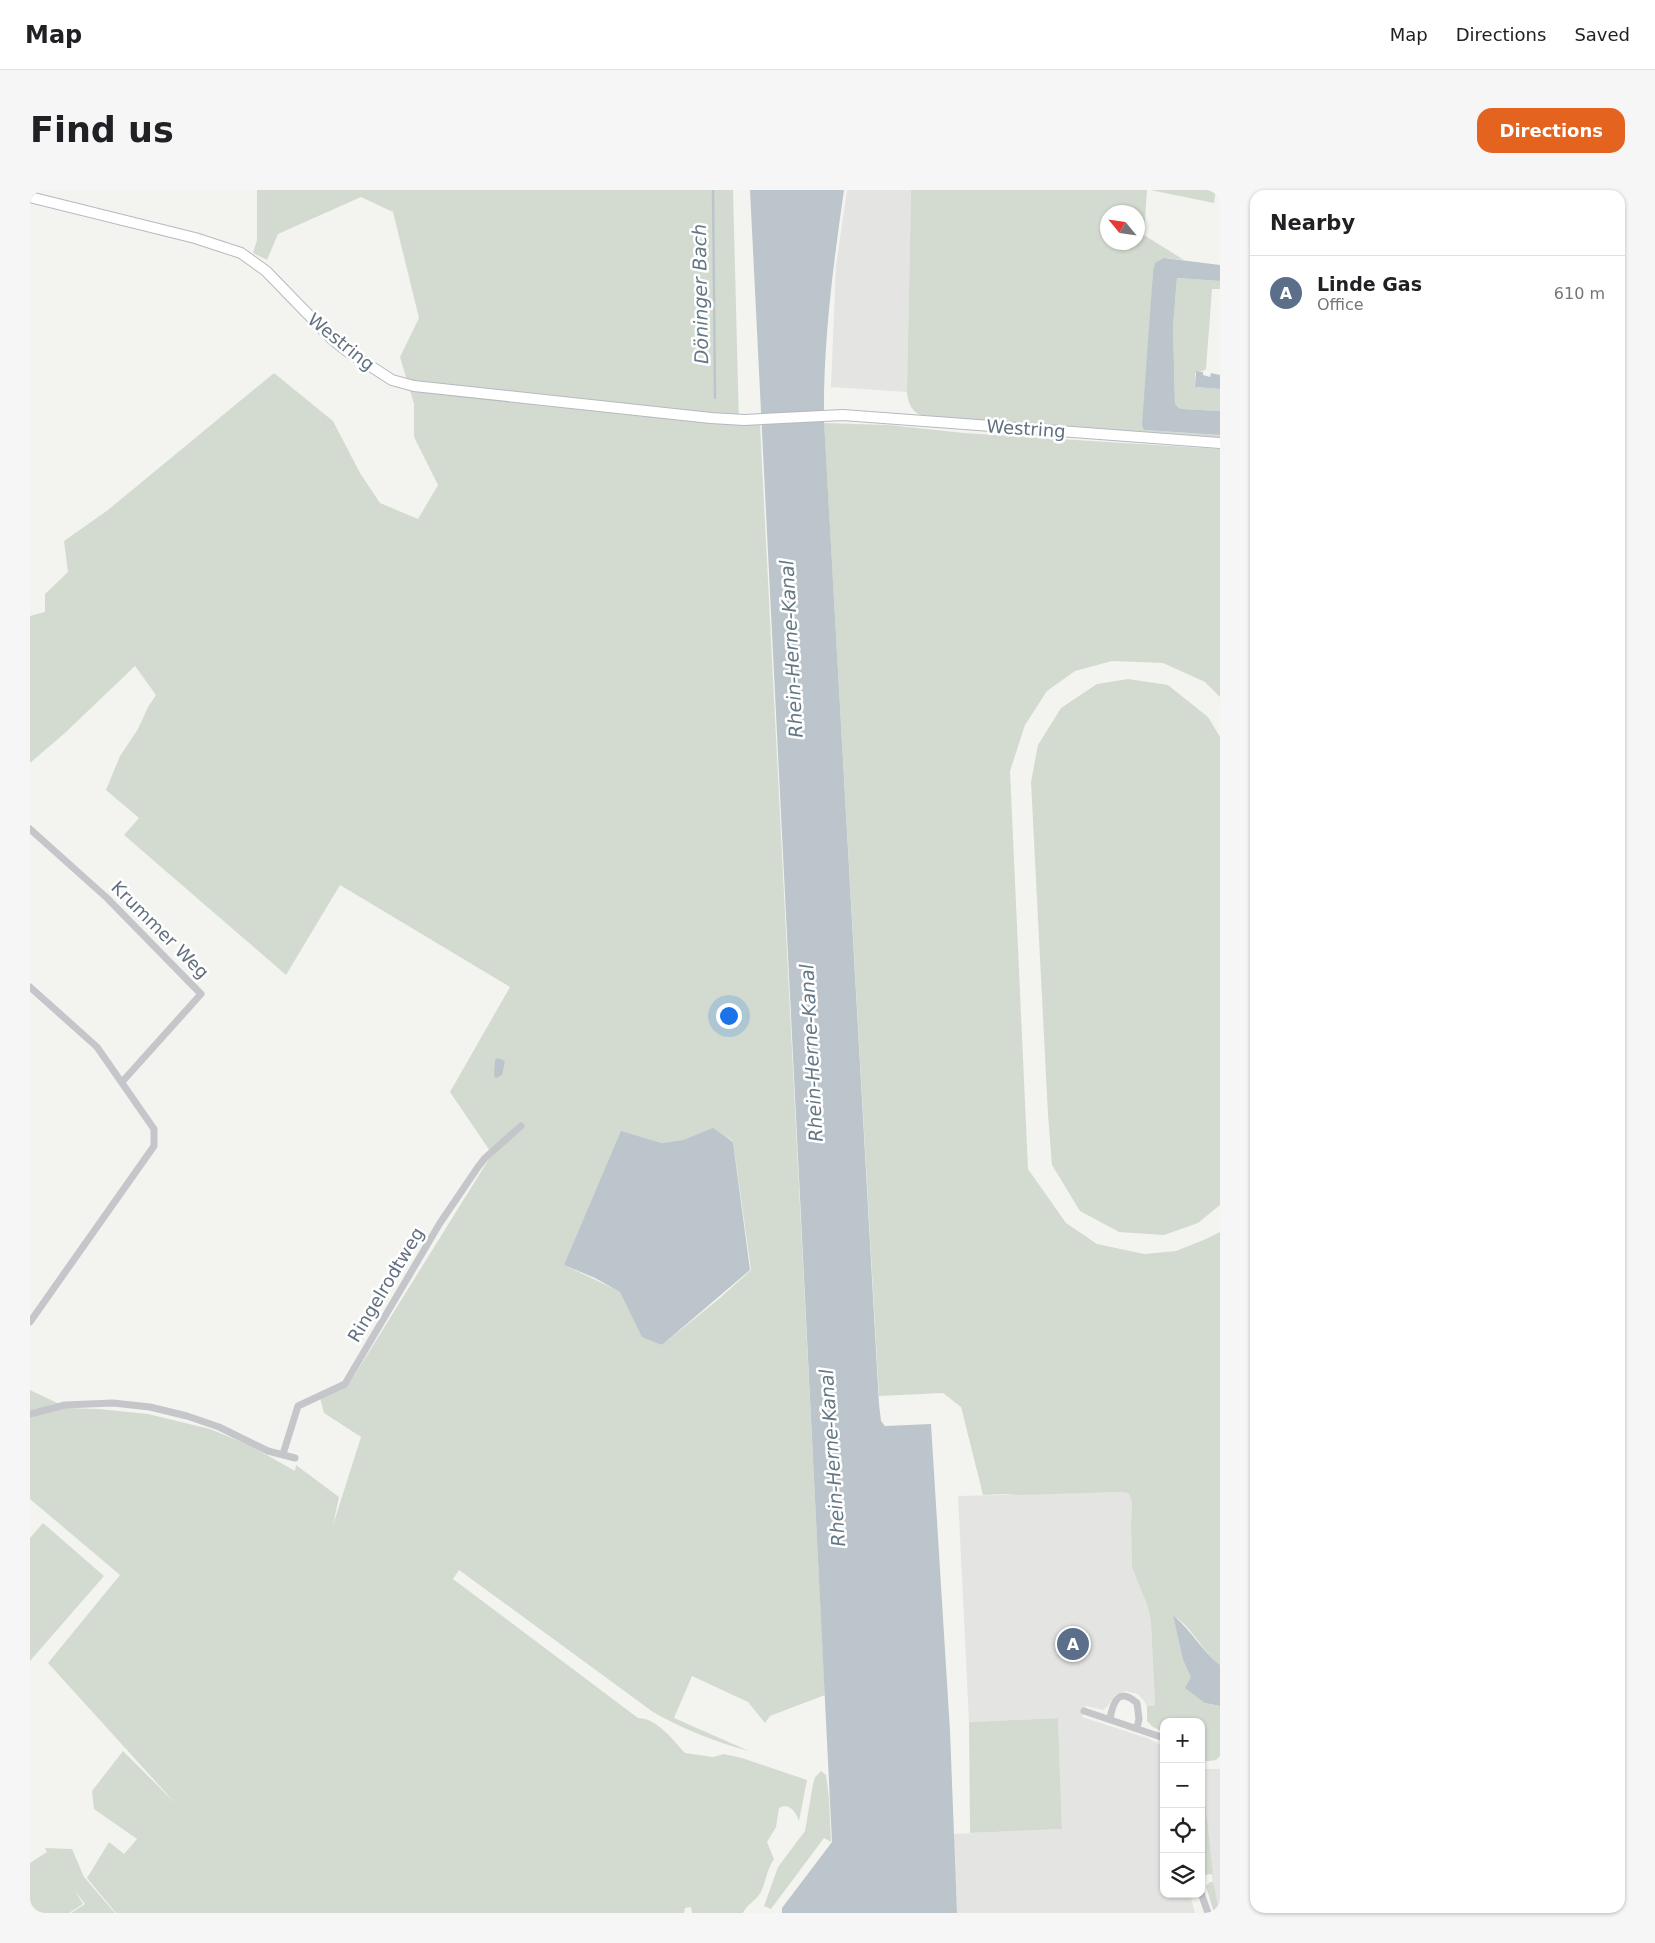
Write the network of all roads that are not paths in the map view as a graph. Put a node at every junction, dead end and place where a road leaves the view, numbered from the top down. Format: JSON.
{"nodes":[{"id":1,"x":30,"y":197,"type":"edge"},
{"id":2,"x":1220,"y":444,"type":"edge"},
{"id":3,"x":30,"y":829,"type":"edge"},
{"id":4,"x":30,"y":987,"type":"edge"},
{"id":5,"x":122,"y":1082,"type":"junction"},
{"id":6,"x":520,"y":1126,"type":"dead end"},
{"id":7,"x":30,"y":1322,"type":"edge"},
{"id":8,"x":30,"y":1414,"type":"edge"},
{"id":9,"x":283,"y":1454,"type":"junction"},
{"id":10,"x":295,"y":1458,"type":"dead end"},
{"id":11,"x":1084,"y":1711,"type":"dead end"},
{"id":12,"x":1110,"y":1719,"type":"junction"},
{"id":13,"x":1137,"y":1728,"type":"junction"},
{"id":14,"x":1160,"y":1737,"type":"edge"},
{"id":15,"x":1203,"y":1898,"type":"edge"},
{"id":16,"x":1208,"y":1913,"type":"edge"}],
"edges":[{"from":1,"to":2,"type":"main road","name":"Westring"},
{"from":3,"to":5,"type":"street","name":"Krummer Weg"},
{"from":4,"to":5,"type":"street"},
{"from":5,"to":7,"type":"street"},
{"from":6,"to":9,"type":"street","name":"Ringelrodtweg"},
{"from":8,"to":9,"type":"street"},
{"from":9,"to":10,"type":"street"},
{"from":11,"to":12,"type":"street"},
{"from":12,"to":13,"type":"street"},
{"from":12,"to":13,"type":"street"},
{"from":13,"to":14,"type":"street"},
{"from":15,"to":16,"type":"street"}]}
